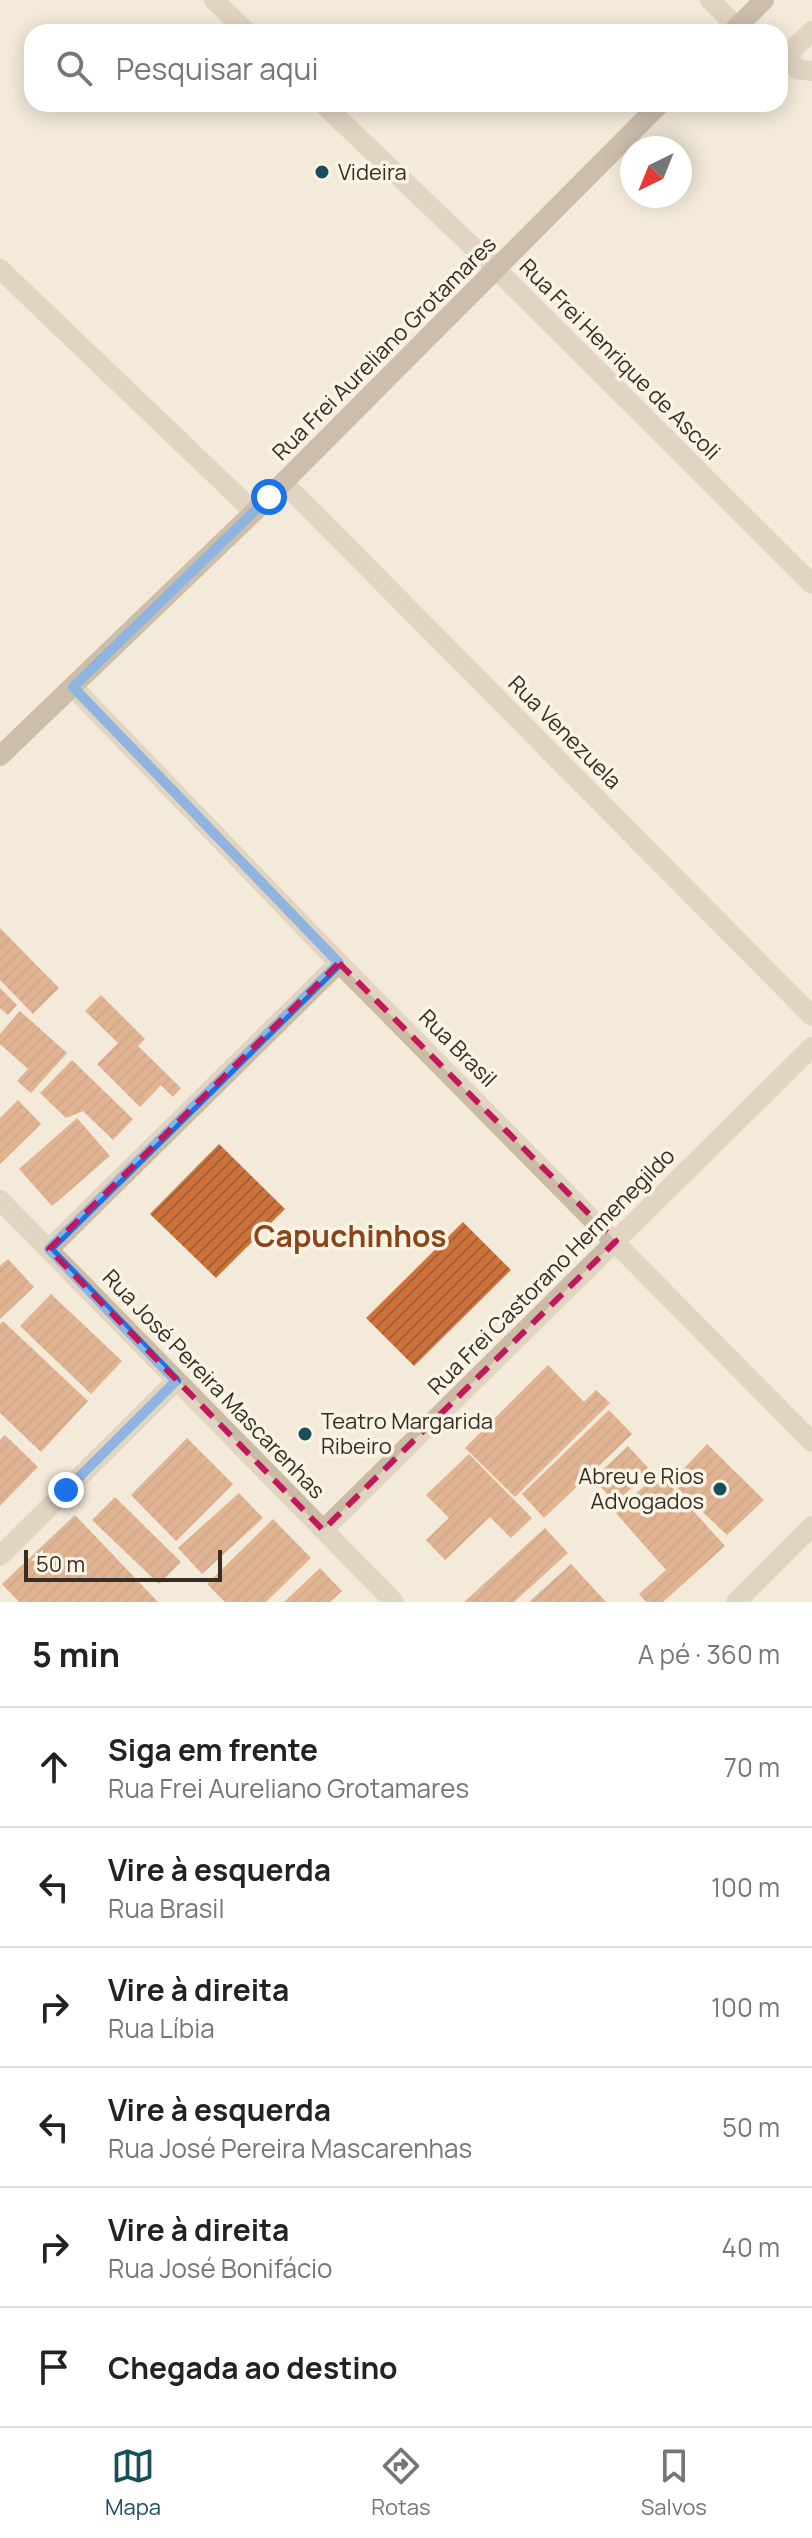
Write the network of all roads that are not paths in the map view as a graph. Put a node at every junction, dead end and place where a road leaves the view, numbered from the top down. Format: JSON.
{"nodes":[{"id":1,"x":214,"y":0,"type":"edge"},
{"id":2,"x":710,"y":0,"type":"edge"},
{"id":3,"x":764,"y":0,"type":"edge"},
{"id":4,"x":239,"y":24,"type":"edge"},
{"id":5,"x":729,"y":24,"type":"edge"},
{"id":6,"x":740,"y":24,"type":"edge"},
{"id":7,"x":812,"y":31,"type":"edge"},
{"id":8,"x":812,"y":71,"type":"edge"},
{"id":9,"x":331,"y":112,"type":"edge"},
{"id":10,"x":652,"y":112,"type":"edge"},
{"id":11,"x":0,"y":269,"type":"edge"},
{"id":12,"x":496,"y":269,"type":"junction"},
{"id":13,"x":284,"y":483,"type":"junction"},
{"id":14,"x":254,"y":512,"type":"junction"},
{"id":15,"x":812,"y":584,"type":"edge"},
{"id":16,"x":73,"y":687,"type":"junction"},
{"id":17,"x":0,"y":756,"type":"edge"},
{"id":18,"x":339,"y":963,"type":"junction"},
{"id":19,"x":812,"y":1016,"type":"edge"},
{"id":20,"x":812,"y":1047,"type":"edge"},
{"id":21,"x":0,"y":1200,"type":"edge"},
{"id":22,"x":616,"y":1241,"type":"junction"},
{"id":23,"x":49,"y":1249,"type":"junction"},
{"id":24,"x":176,"y":1381,"type":"junction"},
{"id":25,"x":812,"y":1442,"type":"edge"},
{"id":26,"x":812,"y":1526,"type":"edge"},
{"id":27,"x":323,"y":1530,"type":"junction"},
{"id":28,"x":0,"y":1556,"type":"edge"},
{"id":29,"x":394,"y":1602,"type":"edge"},
{"id":30,"x":736,"y":1602,"type":"edge"}],
"edges":[{"from":1,"to":4,"type":"street"},
{"from":2,"to":5,"type":"street"},
{"from":3,"to":6,"type":"street"},
{"from":7,"to":8,"type":"street"},
{"from":9,"to":12,"type":"street","name":"Rua Frei Henrique de Ascoli"},
{"from":10,"to":12,"type":"street","name":"Rua Frei Aureliano Grotamares"},
{"from":11,"to":14,"type":"street"},
{"from":12,"to":13,"type":"street","name":"Rua Frei Aureliano Grotamares"},
{"from":12,"to":15,"type":"street","name":"Rua Frei Henrique de Ascoli"},
{"from":13,"to":14,"type":"street","name":"Rua Frei Aureliano Grotamares"},
{"from":13,"to":19,"type":"street","name":"Rua Venezuela"},
{"from":14,"to":16,"type":"street","name":"Rua Frei Aureliano Grotamares"},
{"from":16,"to":17,"type":"street","name":"Rua Frei Aureliano Grotamares"},
{"from":16,"to":18,"type":"street","name":"Rua Brasil"},
{"from":18,"to":22,"type":"street","name":"Rua Brasil"},
{"from":18,"to":23,"type":"street"},
{"from":20,"to":22,"type":"street","name":"Rua Frei Castorano Hermenegildo"},
{"from":21,"to":23,"type":"street","name":"Rua José Pereira Mascarenhas"},
{"from":22,"to":25,"type":"street","name":"Rua Brasil"},
{"from":22,"to":27,"type":"street","name":"Rua Frei Castorano Hermenegildo"},
{"from":23,"to":24,"type":"street","name":"Rua José Pereira Mascarenhas"},
{"from":24,"to":27,"type":"street","name":"Rua José Pereira Mascarenhas"},
{"from":24,"to":28,"type":"street"},
{"from":26,"to":30,"type":"street"},
{"from":27,"to":29,"type":"street","name":"Rua José Pereira Mascarenhas"}]}
